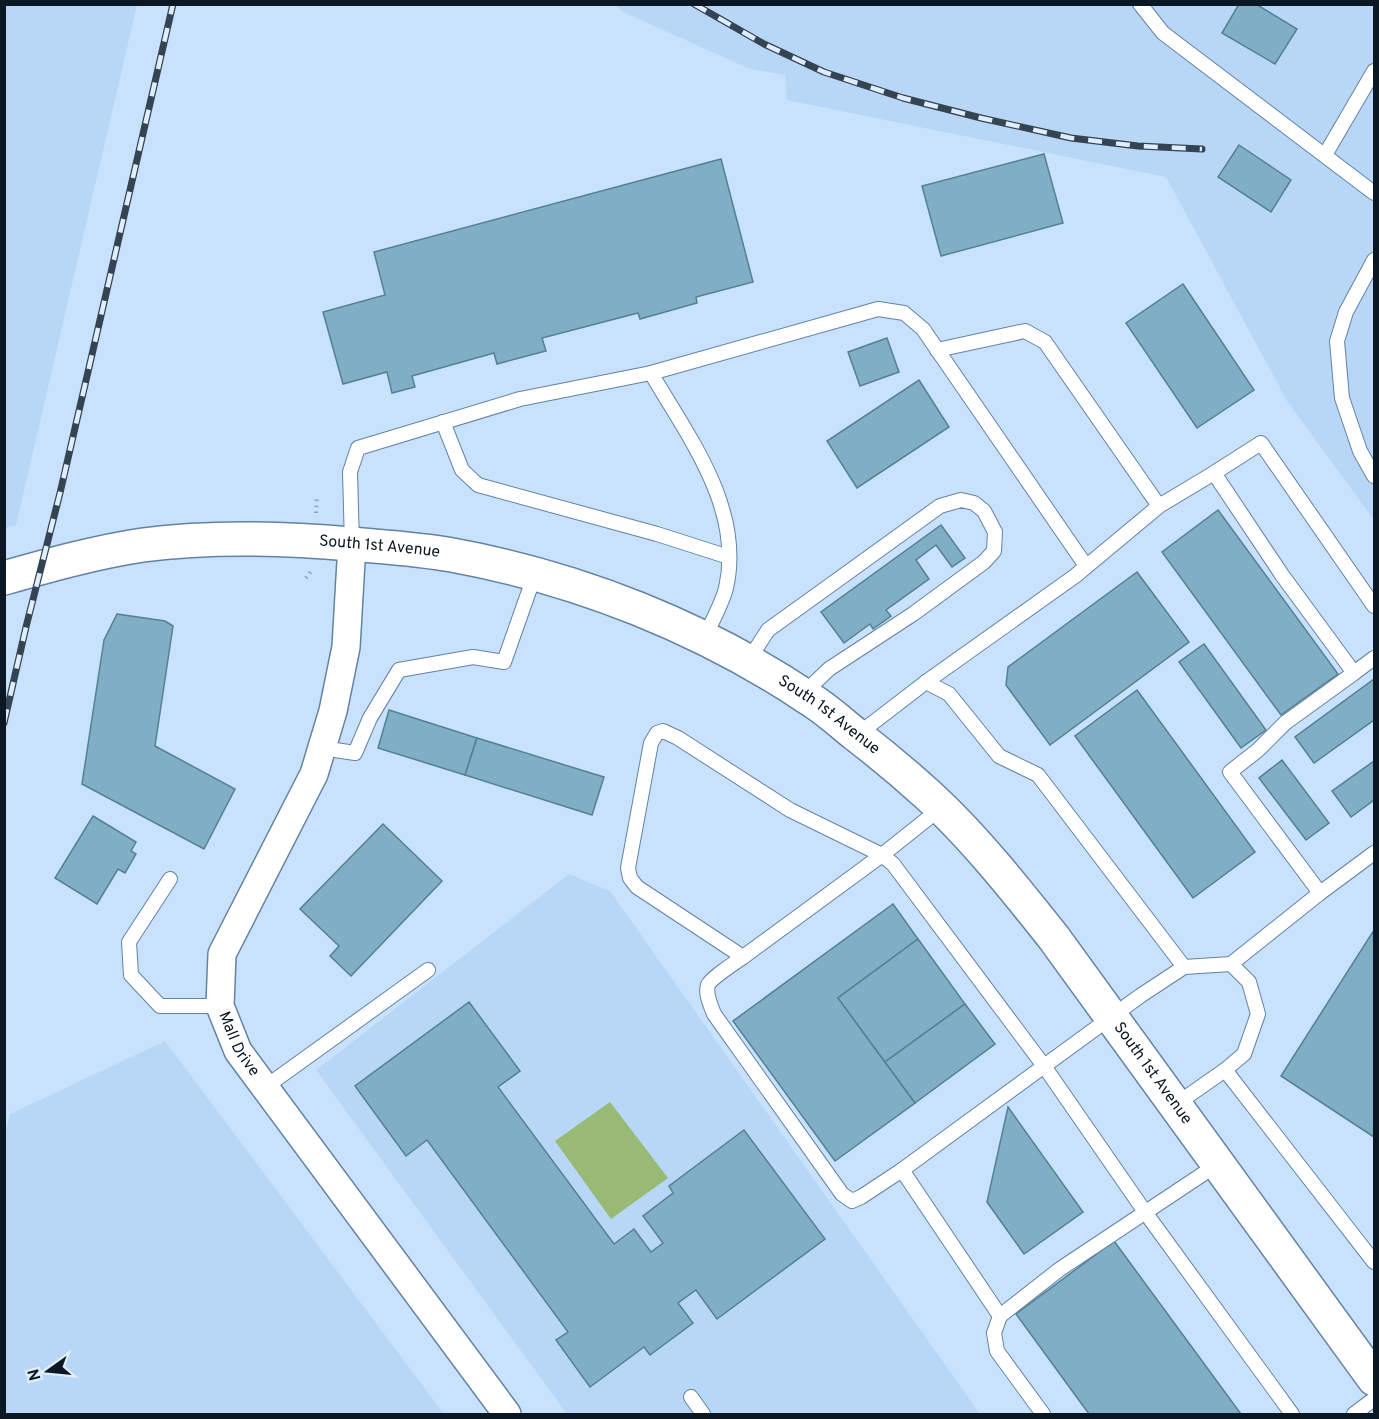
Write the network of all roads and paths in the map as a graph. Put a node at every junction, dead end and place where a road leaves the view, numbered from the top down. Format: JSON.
{"nodes":[{"id":1,"x":1140,"y":4,"type":"edge"},
{"id":2,"x":1374,"y":71,"type":"edge"},
{"id":3,"x":1325,"y":155,"type":"junction"},
{"id":4,"x":1374,"y":193,"type":"edge"},
{"id":5,"x":1374,"y":260,"type":"edge"},
{"id":6,"x":938,"y":350,"type":"junction"},
{"id":7,"x":651,"y":373,"type":"junction"},
{"id":8,"x":443,"y":422,"type":"junction"},
{"id":9,"x":1214,"y":473,"type":"junction"},
{"id":10,"x":1374,"y":476,"type":"edge"},
{"id":11,"x":1159,"y":506,"type":"junction"},
{"id":12,"x":352,"y":544,"type":"junction"},
{"id":13,"x":729,"y":557,"type":"junction"},
{"id":14,"x":1086,"y":566,"type":"junction"},
{"id":15,"x":535,"y":574,"type":"junction"},
{"id":16,"x":4,"y":578,"type":"edge"},
{"id":17,"x":1374,"y":606,"type":"edge"},
{"id":18,"x":704,"y":639,"type":"junction"},
{"id":19,"x":1374,"y":658,"type":"edge"},
{"id":20,"x":748,"y":661,"type":"junction"},
{"id":21,"x":1354,"y":673,"type":"junction"},
{"id":22,"x":926,"y":682,"type":"junction"},
{"id":23,"x":803,"y":694,"type":"junction"},
{"id":24,"x":857,"y":735,"type":"junction"},
{"id":25,"x":322,"y":748,"type":"junction"},
{"id":26,"x":941,"y":808,"type":"junction"},
{"id":27,"x":1374,"y":853,"type":"edge"},
{"id":28,"x":882,"y":855,"type":"junction"},
{"id":29,"x":170,"y":879,"type":"dead end"},
{"id":30,"x":1320,"y":892,"type":"junction"},
{"id":31,"x":743,"y":957,"type":"junction"},
{"id":32,"x":1231,"y":964,"type":"junction"},
{"id":33,"x":1184,"y":967,"type":"junction"},
{"id":34,"x":428,"y":970,"type":"dead end"},
{"id":35,"x":220,"y":1006,"type":"junction"},
{"id":36,"x":1111,"y":1017,"type":"junction"},
{"id":37,"x":1044,"y":1066,"type":"junction"},
{"id":38,"x":1225,"y":1070,"type":"junction"},
{"id":39,"x":264,"y":1088,"type":"junction"},
{"id":40,"x":1175,"y":1105,"type":"junction"},
{"id":41,"x":1218,"y":1164,"type":"junction"},
{"id":42,"x":902,"y":1170,"type":"junction"},
{"id":43,"x":1145,"y":1212,"type":"junction"},
{"id":44,"x":1374,"y":1262,"type":"edge"},
{"id":45,"x":1000,"y":1316,"type":"junction"},
{"id":46,"x":1374,"y":1379,"type":"edge"},
{"id":47,"x":691,"y":1397,"type":"dead end"},
{"id":48,"x":1374,"y":1399,"type":"edge"},
{"id":49,"x":507,"y":1414,"type":"edge"},
{"id":50,"x":703,"y":1414,"type":"edge"},
{"id":51,"x":1043,"y":1414,"type":"edge"},
{"id":52,"x":1292,"y":1414,"type":"edge"},
{"id":53,"x":1354,"y":1414,"type":"edge"}],
"edges":[{"from":1,"to":3,"type":"lane"},
{"from":2,"to":3,"type":"lane"},
{"from":3,"to":4,"type":"lane"},
{"from":5,"to":10,"type":"lane"},
{"from":6,"to":7,"type":"lane"},
{"from":6,"to":11,"type":"lane"},
{"from":6,"to":14,"type":"lane"},
{"from":7,"to":8,"type":"lane"},
{"from":7,"to":13,"type":"lane"},
{"from":8,"to":12,"type":"lane"},
{"from":8,"to":13,"type":"lane"},
{"from":9,"to":11,"type":"lane"},
{"from":9,"to":17,"type":"lane"},
{"from":9,"to":21,"type":"lane"},
{"from":11,"to":14,"type":"lane"},
{"from":12,"to":15,"type":"main road","name":"South 1st Avenue"},
{"from":12,"to":16,"type":"main road","name":"South 1st Avenue"},
{"from":12,"to":25,"type":"street","name":"Mall Drive"},
{"from":13,"to":18,"type":"lane"},
{"from":14,"to":22,"type":"lane"},
{"from":15,"to":18,"type":"main road","name":"South 1st Avenue"},
{"from":15,"to":25,"type":"lane"},
{"from":18,"to":20,"type":"main road","name":"South 1st Avenue"},
{"from":19,"to":21,"type":"lane"},
{"from":20,"to":23,"type":"main road","name":"South 1st Avenue"},
{"from":20,"to":23,"type":"lane"},
{"from":21,"to":30,"type":"lane"},
{"from":22,"to":24,"type":"lane"},
{"from":22,"to":33,"type":"lane"},
{"from":23,"to":24,"type":"main road","name":"South 1st Avenue"},
{"from":24,"to":26,"type":"main road","name":"South 1st Avenue"},
{"from":25,"to":35,"type":"street","name":"Mall Drive"},
{"from":26,"to":28,"type":"lane"},
{"from":26,"to":36,"type":"main road","name":"South 1st Avenue"},
{"from":27,"to":30,"type":"lane"},
{"from":28,"to":31,"type":"lane"},
{"from":28,"to":31,"type":"lane"},
{"from":28,"to":37,"type":"lane"},
{"from":29,"to":35,"type":"lane"},
{"from":30,"to":32,"type":"lane"},
{"from":31,"to":42,"type":"lane"},
{"from":32,"to":33,"type":"lane"},
{"from":32,"to":38,"type":"lane"},
{"from":33,"to":36,"type":"lane"},
{"from":34,"to":39,"type":"lane"},
{"from":35,"to":39,"type":"street","name":"Mall Drive"},
{"from":36,"to":37,"type":"lane"},
{"from":36,"to":40,"type":"main road","name":"South 1st Avenue"},
{"from":37,"to":42,"type":"lane"},
{"from":37,"to":43,"type":"lane"},
{"from":38,"to":40,"type":"lane"},
{"from":38,"to":44,"type":"lane"},
{"from":39,"to":49,"type":"street","name":"Mall Drive"},
{"from":40,"to":41,"type":"main road","name":"South 1st Avenue"},
{"from":41,"to":43,"type":"lane"},
{"from":41,"to":46,"type":"main road","name":"South 1st Avenue"},
{"from":42,"to":45,"type":"lane"},
{"from":43,"to":45,"type":"lane"},
{"from":43,"to":52,"type":"lane"},
{"from":45,"to":51,"type":"lane"},
{"from":47,"to":50,"type":"lane"},
{"from":48,"to":53,"type":"lane"}]}
